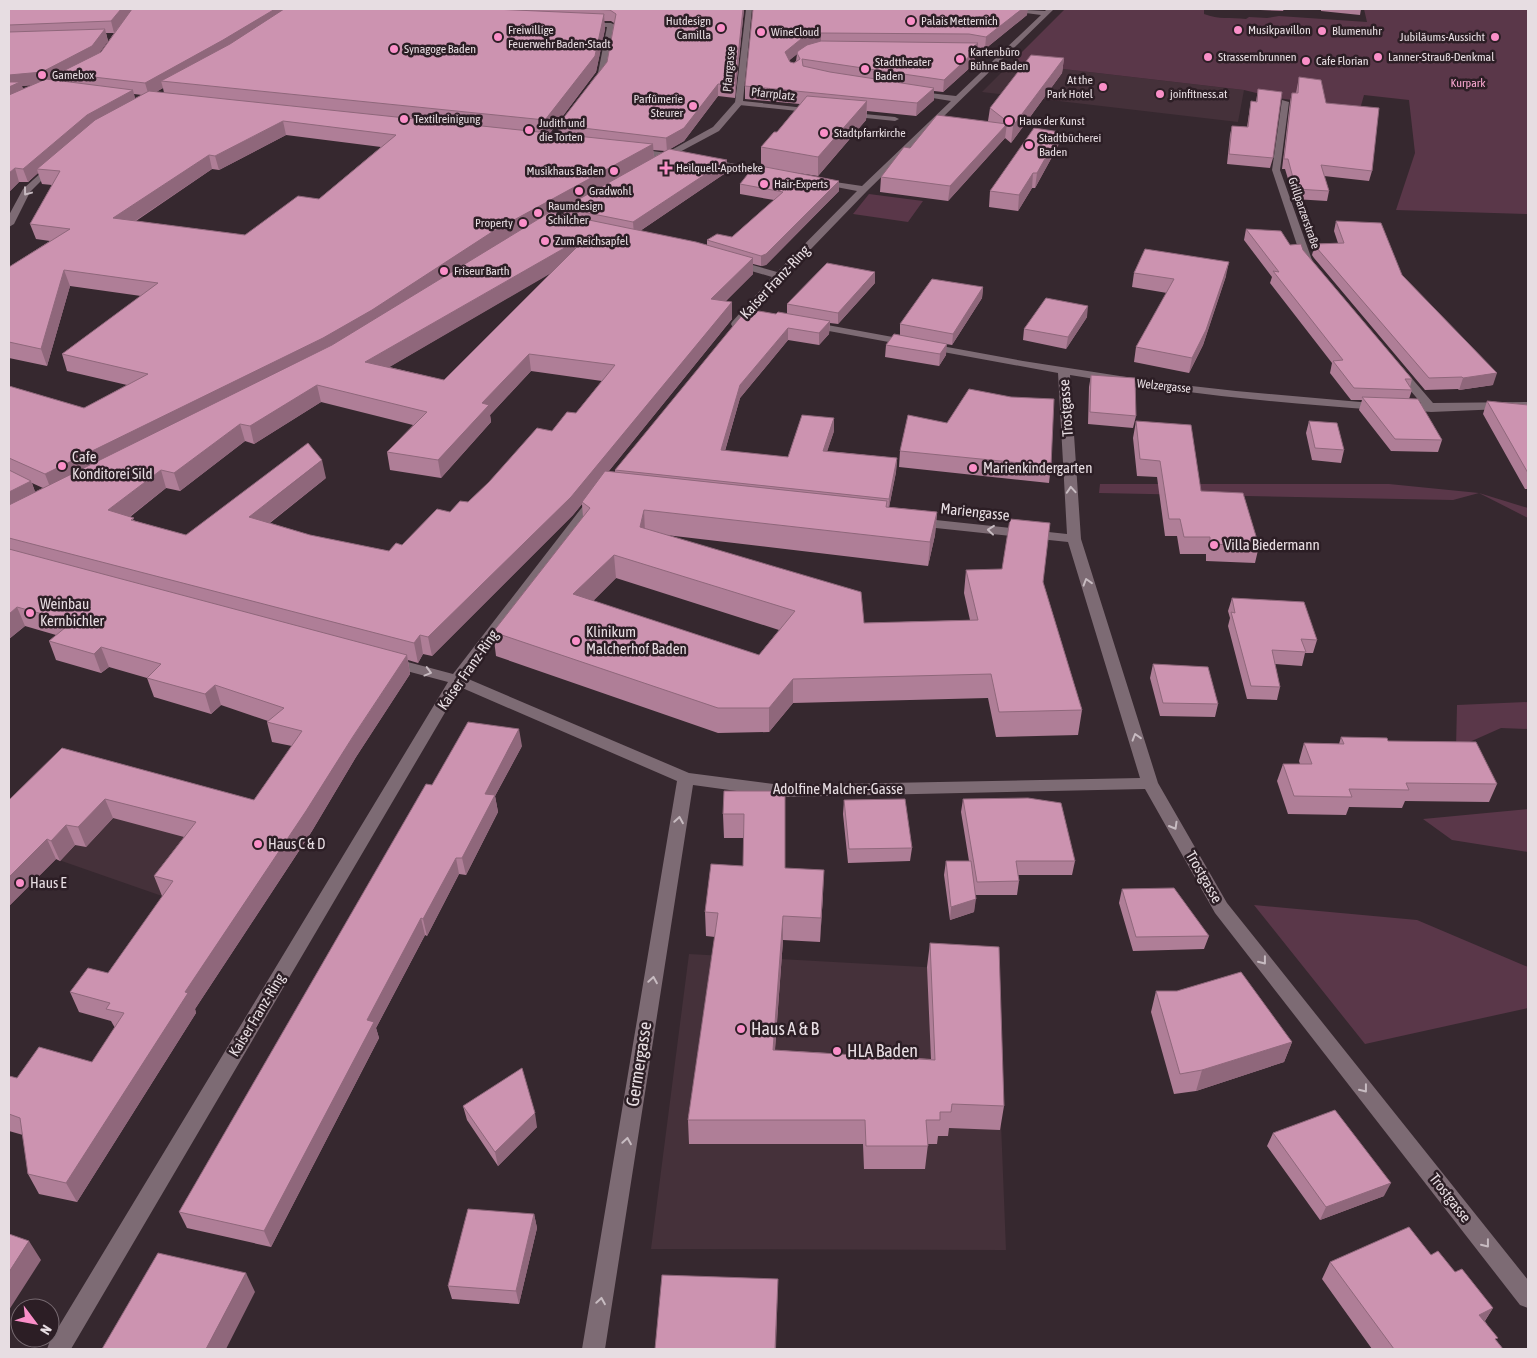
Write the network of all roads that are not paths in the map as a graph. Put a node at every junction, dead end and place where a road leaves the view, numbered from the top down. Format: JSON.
{"nodes":[{"id":1,"x":749,"y":9,"type":"edge"},
{"id":2,"x":1011,"y":9,"type":"edge"},
{"id":3,"x":1049,"y":11,"type":"edge"},
{"id":4,"x":579,"y":24,"type":"edge"},
{"id":5,"x":948,"y":50,"type":"edge"},
{"id":6,"x":1003,"y":55,"type":"junction"},
{"id":7,"x":591,"y":87,"type":"edge"},
{"id":8,"x":908,"y":92,"type":"edge"},
{"id":9,"x":957,"y":99,"type":"junction"},
{"id":10,"x":1285,"y":102,"type":"dead end"},
{"id":11,"x":739,"y":103,"type":"junction"},
{"id":12,"x":827,"y":112,"type":"edge"},
{"id":13,"x":837,"y":113,"type":"edge"},
{"id":14,"x":895,"y":119,"type":"edge"},
{"id":15,"x":625,"y":150,"type":"edge"},
{"id":16,"x":668,"y":155,"type":"junction"},
{"id":17,"x":62,"y":158,"type":"edge"},
{"id":18,"x":648,"y":166,"type":"edge"},
{"id":19,"x":782,"y":174,"type":"edge"},
{"id":20,"x":809,"y":179,"type":"edge"},
{"id":21,"x":864,"y":189,"type":"junction"},
{"id":22,"x":9,"y":224,"type":"edge"},
{"id":23,"x":723,"y":260,"type":"edge"},
{"id":24,"x":1319,"y":274,"type":"edge"},
{"id":25,"x":779,"y":276,"type":"junction"},
{"id":26,"x":803,"y":324,"type":"edge"},
{"id":27,"x":726,"y":336,"type":"edge"},
{"id":28,"x":1394,"y":363,"type":"edge"},
{"id":29,"x":1064,"y":372,"type":"junction"},
{"id":30,"x":1528,"y":405,"type":"edge"},
{"id":31,"x":1431,"y":408,"type":"junction"},
{"id":32,"x":603,"y":488,"type":"edge"},
{"id":33,"x":907,"y":521,"type":"edge"},
{"id":34,"x":1074,"y":539,"type":"junction"},
{"id":35,"x":371,"y":657,"type":"edge"},
{"id":36,"x":457,"y":680,"type":"junction"},
{"id":37,"x":686,"y":778,"type":"junction"},
{"id":38,"x":1150,"y":783,"type":"junction"},
{"id":39,"x":1528,"y":1297,"type":"edge"},
{"id":40,"x":58,"y":1349,"type":"edge"},
{"id":41,"x":593,"y":1349,"type":"edge"}],
"edges":[{"from":1,"to":11,"type":"street","name":"Pfarrgasse"},
{"from":2,"to":3,"type":"street"},
{"from":3,"to":6,"type":"street","name":"Kaiser Franz-Ring"},
{"from":4,"to":7,"type":"street"},
{"from":5,"to":6,"type":"street"},
{"from":6,"to":9,"type":"street","name":"Kaiser Franz-Ring"},
{"from":8,"to":9,"type":"street"},
{"from":9,"to":21,"type":"street","name":"Kaiser Franz-Ring"},
{"from":10,"to":24,"type":"street","name":"Grillparzerstraße"},
{"from":11,"to":12,"type":"street","name":"Pfarrplatz"},
{"from":11,"to":16,"type":"street","name":"Pfarrgasse"},
{"from":13,"to":14,"type":"street"},
{"from":15,"to":16,"type":"street"},
{"from":16,"to":18,"type":"street","name":"Pfarrgasse"},
{"from":16,"to":19,"type":"street"},
{"from":17,"to":22,"type":"street","one_way":true},
{"from":20,"to":21,"type":"street"},
{"from":21,"to":25,"type":"street","name":"Kaiser Franz-Ring"},
{"from":23,"to":25,"type":"street"},
{"from":25,"to":27,"type":"street","name":"Kaiser Franz-Ring"},
{"from":26,"to":29,"type":"street","name":"Welzergasse"},
{"from":28,"to":31,"type":"street"},
{"from":29,"to":31,"type":"street","name":"Welzergasse"},
{"from":34,"to":29,"type":"street","name":"Trostgasse","one_way":true},
{"from":30,"to":31,"type":"street","name":"Welzergasse"},
{"from":32,"to":36,"type":"street","name":"Kaiser Franz-Ring"},
{"from":34,"to":33,"type":"street","name":"Mariengasse","one_way":true},
{"from":38,"to":34,"type":"street","name":"Trostgasse","one_way":true},
{"from":35,"to":36,"type":"street","name":"Adolfine Malcher-Gasse","one_way":true},
{"from":36,"to":37,"type":"street","name":"Adolfine Malcher-Gasse"},
{"from":36,"to":40,"type":"street","name":"Kaiser Franz-Ring"},
{"from":37,"to":38,"type":"street","name":"Adolfine Malcher-Gasse"},
{"from":41,"to":37,"type":"street","name":"Germergasse","one_way":true},
{"from":38,"to":39,"type":"street","name":"Trostgasse","one_way":true}]}
